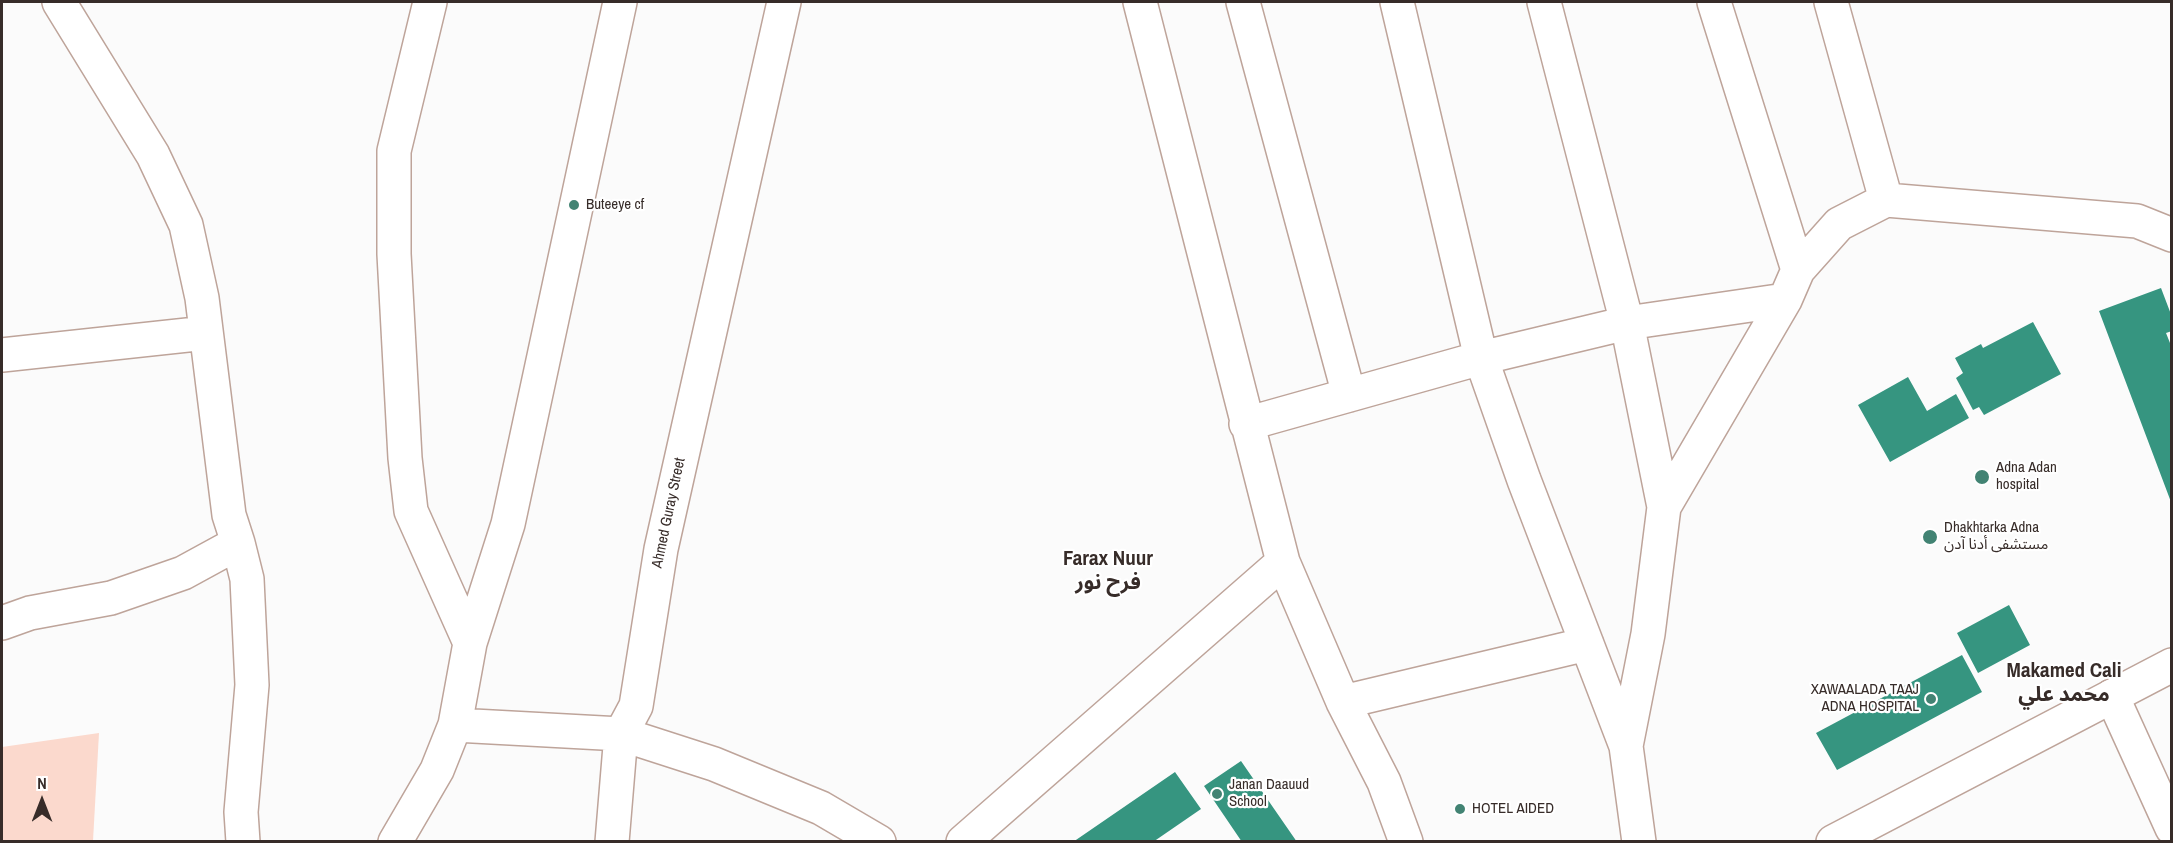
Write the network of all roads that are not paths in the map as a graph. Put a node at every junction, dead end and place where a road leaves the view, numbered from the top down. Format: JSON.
{"nodes":[{"id":1,"x":59,"y":2,"type":"edge"},
{"id":2,"x":430,"y":2,"type":"edge"},
{"id":3,"x":620,"y":2,"type":"edge"},
{"id":4,"x":784,"y":2,"type":"edge"},
{"id":5,"x":1140,"y":2,"type":"edge"},
{"id":6,"x":1243,"y":2,"type":"edge"},
{"id":7,"x":1398,"y":2,"type":"edge"},
{"id":8,"x":1544,"y":2,"type":"edge"},
{"id":9,"x":1714,"y":2,"type":"edge"},
{"id":10,"x":1831,"y":2,"type":"edge"},
{"id":11,"x":1886,"y":200,"type":"junction"},
{"id":12,"x":2172,"y":235,"type":"edge"},
{"id":13,"x":1798,"y":270,"type":"junction"},
{"id":14,"x":1785,"y":300,"type":"junction"},
{"id":15,"x":1627,"y":323,"type":"junction"},
{"id":16,"x":206,"y":333,"type":"junction"},
{"id":17,"x":2,"y":355,"type":"edge"},
{"id":18,"x":1481,"y":358,"type":"junction"},
{"id":19,"x":1349,"y":395,"type":"junction"},
{"id":20,"x":1246,"y":424,"type":"junction"},
{"id":21,"x":1664,"y":507,"type":"junction"},
{"id":22,"x":238,"y":543,"type":"junction"},
{"id":23,"x":1282,"y":562,"type":"junction"},
{"id":24,"x":2,"y":623,"type":"edge"},
{"id":25,"x":470,"y":643,"type":"junction"},
{"id":26,"x":1587,"y":644,"type":"junction"},
{"id":27,"x":2172,"y":665,"type":"edge"},
{"id":28,"x":2112,"y":696,"type":"junction"},
{"id":29,"x":1342,"y":702,"type":"junction"},
{"id":30,"x":455,"y":725,"type":"junction"},
{"id":31,"x":621,"y":734,"type":"junction"},
{"id":32,"x":1626,"y":746,"type":"junction"},
{"id":33,"x":2172,"y":828,"type":"edge"},
{"id":34,"x":1833,"y":841,"type":"edge"},
{"id":35,"x":243,"y":842,"type":"edge"},
{"id":36,"x":396,"y":842,"type":"edge"},
{"id":37,"x":612,"y":842,"type":"edge"},
{"id":38,"x":879,"y":842,"type":"edge"},
{"id":39,"x":963,"y":842,"type":"edge"},
{"id":40,"x":1406,"y":842,"type":"edge"},
{"id":41,"x":1639,"y":842,"type":"edge"}],
"edges":[{"from":1,"to":16,"type":"street"},
{"from":2,"to":25,"type":"street"},
{"from":3,"to":25,"type":"street"},
{"from":4,"to":31,"type":"street","name":"Ahmed Guray Street"},
{"from":5,"to":20,"type":"street"},
{"from":6,"to":19,"type":"street"},
{"from":7,"to":18,"type":"street"},
{"from":8,"to":15,"type":"street"},
{"from":9,"to":13,"type":"street"},
{"from":10,"to":11,"type":"street"},
{"from":11,"to":12,"type":"street"},
{"from":11,"to":13,"type":"street"},
{"from":13,"to":14,"type":"street"},
{"from":14,"to":15,"type":"street"},
{"from":14,"to":21,"type":"street"},
{"from":15,"to":18,"type":"street"},
{"from":15,"to":21,"type":"street"},
{"from":16,"to":17,"type":"street"},
{"from":16,"to":22,"type":"street"},
{"from":18,"to":19,"type":"street"},
{"from":18,"to":26,"type":"street"},
{"from":19,"to":20,"type":"street"},
{"from":20,"to":23,"type":"street"},
{"from":21,"to":32,"type":"street"},
{"from":22,"to":24,"type":"street"},
{"from":22,"to":35,"type":"street"},
{"from":23,"to":29,"type":"street"},
{"from":23,"to":39,"type":"street"},
{"from":25,"to":30,"type":"street"},
{"from":26,"to":29,"type":"street"},
{"from":26,"to":32,"type":"street"},
{"from":27,"to":28,"type":"street"},
{"from":28,"to":33,"type":"street"},
{"from":28,"to":34,"type":"street"},
{"from":29,"to":40,"type":"street"},
{"from":30,"to":31,"type":"street"},
{"from":30,"to":36,"type":"street"},
{"from":31,"to":37,"type":"street"},
{"from":31,"to":38,"type":"street"},
{"from":32,"to":41,"type":"street"}]}
